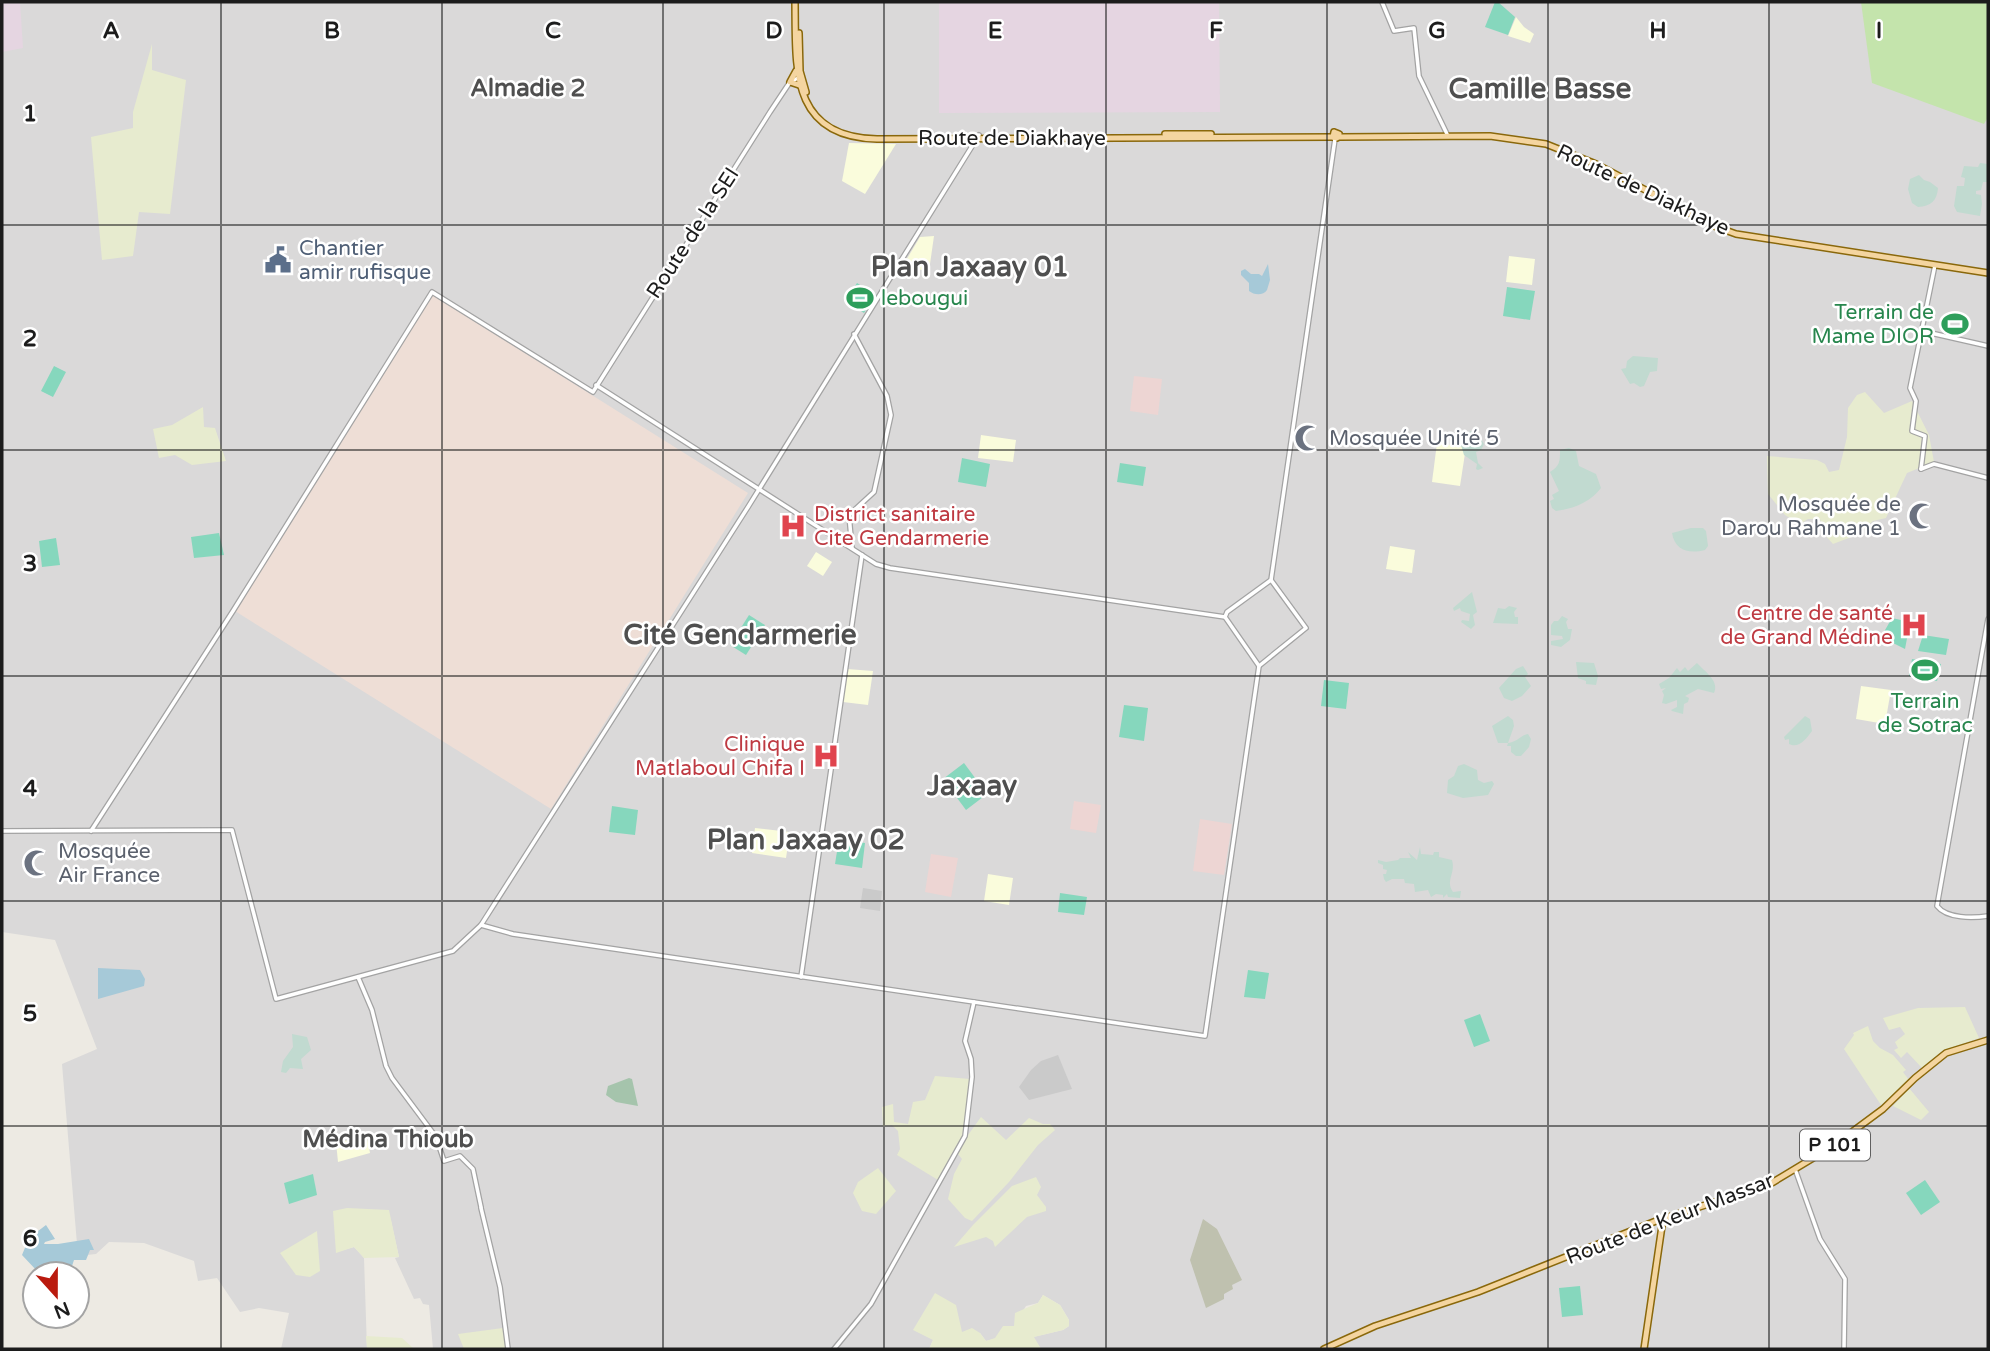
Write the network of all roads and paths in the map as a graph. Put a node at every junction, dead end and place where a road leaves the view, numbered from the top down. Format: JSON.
{"nodes":[{"id":1,"x":797,"y":2,"type":"edge"},
{"id":2,"x":1382,"y":2,"type":"edge"},
{"id":3,"x":796,"y":71,"type":"junction"},
{"id":4,"x":799,"y":77,"type":"junction"},
{"id":5,"x":790,"y":82,"type":"junction"},
{"id":6,"x":799,"y":85,"type":"junction"},
{"id":7,"x":1447,"y":134,"type":"junction"},
{"id":8,"x":1336,"y":136,"type":"junction"},
{"id":9,"x":969,"y":137,"type":"junction"},
{"id":10,"x":978,"y":137,"type":"junction"},
{"id":11,"x":971,"y":148,"type":"junction"},
{"id":12,"x":1936,"y":264,"type":"junction"},
{"id":13,"x":1988,"y":271,"type":"edge"},
{"id":14,"x":1922,"y":331,"type":"junction"},
{"id":15,"x":854,"y":334,"type":"junction"},
{"id":16,"x":1988,"y":346,"type":"edge"},
{"id":17,"x":596,"y":385,"type":"junction"},
{"id":18,"x":1988,"y":478,"type":"edge"},
{"id":19,"x":757,"y":490,"type":"junction"},
{"id":20,"x":855,"y":550,"type":"junction"},
{"id":21,"x":862,"y":555,"type":"junction"},
{"id":22,"x":861,"y":562,"type":"junction"},
{"id":23,"x":1270,"y":580,"type":"junction"},
{"id":24,"x":1225,"y":617,"type":"junction"},
{"id":25,"x":1988,"y":620,"type":"edge"},
{"id":26,"x":1259,"y":666,"type":"junction"},
{"id":27,"x":2,"y":831,"type":"edge"},
{"id":28,"x":91,"y":831,"type":"junction"},
{"id":29,"x":1988,"y":916,"type":"edge"},
{"id":30,"x":481,"y":925,"type":"junction"},
{"id":31,"x":358,"y":977,"type":"junction"},
{"id":32,"x":802,"y":977,"type":"junction"},
{"id":33,"x":974,"y":1002,"type":"junction"},
{"id":34,"x":1988,"y":1040,"type":"edge"},
{"id":35,"x":1795,"y":1169,"type":"junction"},
{"id":36,"x":1663,"y":1219,"type":"junction"},
{"id":37,"x":508,"y":1349,"type":"edge"},
{"id":38,"x":834,"y":1349,"type":"edge"},
{"id":39,"x":1324,"y":1349,"type":"edge"},
{"id":40,"x":1644,"y":1349,"type":"edge"},
{"id":41,"x":1844,"y":1349,"type":"edge"}],
"edges":[{"from":1,"to":3,"type":"main road","name":"Route de Diakhaye"},
{"from":1,"to":4,"type":"main road","name":"Route de Diakhaye"},
{"from":2,"to":7,"type":"street"},
{"from":3,"to":4,"type":"main road","name":"Route de Diakhaye"},
{"from":3,"to":5,"type":"main road"},
{"from":4,"to":5,"type":"street","name":"Route de la SEI"},
{"from":4,"to":6,"type":"main road","name":"Route de Diakhaye"},
{"from":4,"to":9,"type":"main road","name":"Route de Diakhaye"},
{"from":5,"to":6,"type":"main road"},
{"from":5,"to":17,"type":"street","name":"Route de la SEI"},
{"from":6,"to":9,"type":"main road","name":"Route de Diakhaye"},
{"from":7,"to":8,"type":"main road","name":"Route de Diakhaye"},
{"from":7,"to":12,"type":"main road","name":"Route de Diakhaye"},
{"from":8,"to":10,"type":"main road","name":"Route de Diakhaye"},
{"from":8,"to":12,"type":"main road","name":"Route de Diakhaye"},
{"from":8,"to":23,"type":"street"},
{"from":9,"to":10,"type":"main road","name":"Route de Diakhaye"},
{"from":9,"to":11,"type":"street"},
{"from":10,"to":11,"type":"street"},
{"from":11,"to":15,"type":"street"},
{"from":12,"to":13,"type":"main road","name":"Route de Diakhaye"},
{"from":12,"to":14,"type":"street"},
{"from":14,"to":16,"type":"street"},
{"from":14,"to":18,"type":"street"},
{"from":15,"to":19,"type":"street"},
{"from":15,"to":20,"type":"street"},
{"from":17,"to":19,"type":"street"},
{"from":17,"to":28,"type":"street","name":"Route de la SEI"},
{"from":19,"to":20,"type":"street"},
{"from":19,"to":30,"type":"street"},
{"from":20,"to":21,"type":"street"},
{"from":20,"to":22,"type":"street"},
{"from":21,"to":22,"type":"street"},
{"from":21,"to":24,"type":"street"},
{"from":22,"to":32,"type":"street"},
{"from":23,"to":24,"type":"street"},
{"from":23,"to":26,"type":"street"},
{"from":24,"to":26,"type":"street"},
{"from":25,"to":29,"type":"street"},
{"from":26,"to":33,"type":"street"},
{"from":27,"to":28,"type":"street"},
{"from":28,"to":31,"type":"street"},
{"from":30,"to":31,"type":"street"},
{"from":30,"to":32,"type":"street"},
{"from":31,"to":37,"type":"street"},
{"from":32,"to":33,"type":"street"},
{"from":33,"to":38,"type":"street"},
{"from":34,"to":35,"type":"main road","name":"Route de Keur Massar","number":"P 101"},
{"from":35,"to":36,"type":"main road","name":"Route de Keur Massar","number":"P 101"},
{"from":35,"to":41,"type":"street"},
{"from":36,"to":39,"type":"main road","name":"Route de Keur Massar","number":"P 101"},
{"from":36,"to":40,"type":"main road"}]}
